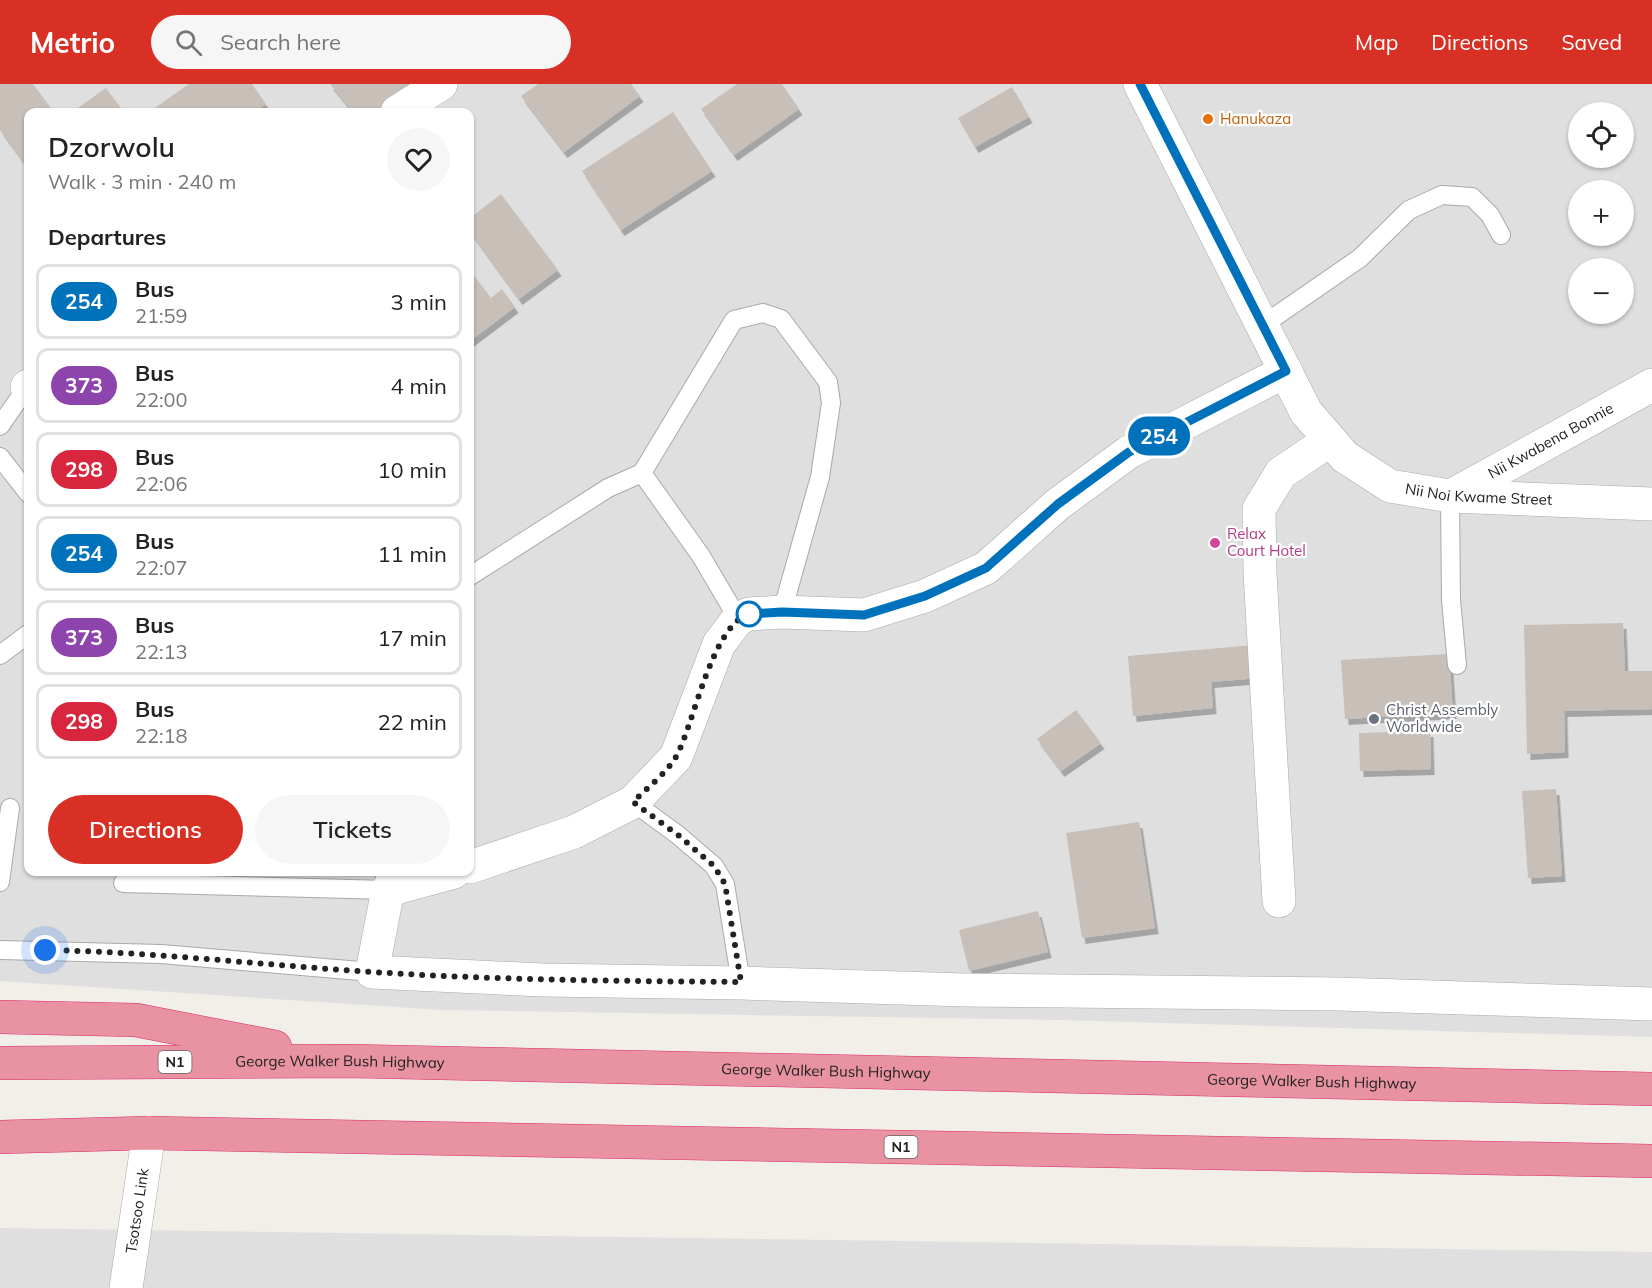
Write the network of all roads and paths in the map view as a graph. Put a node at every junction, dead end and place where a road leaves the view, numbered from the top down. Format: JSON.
{"nodes":[{"id":1,"x":441,"y":84,"type":"edge"},
{"id":2,"x":1140,"y":84,"type":"edge"},
{"id":3,"x":403,"y":108,"type":"edge"},
{"id":4,"x":1501,"y":235,"type":"dead end"},
{"id":5,"x":1263,"y":325,"type":"junction"},
{"id":6,"x":1286,"y":371,"type":"junction"},
{"id":7,"x":1652,"y":385,"type":"edge"},
{"id":8,"x":24,"y":392,"type":"edge"},
{"id":9,"x":0,"y":426,"type":"edge"},
{"id":10,"x":1330,"y":440,"type":"junction"},
{"id":11,"x":0,"y":457,"type":"edge"},
{"id":12,"x":642,"y":473,"type":"junction"},
{"id":13,"x":24,"y":488,"type":"edge"},
{"id":14,"x":1450,"y":496,"type":"junction"},
{"id":15,"x":1652,"y":504,"type":"edge"},
{"id":16,"x":474,"y":573,"type":"edge"},
{"id":17,"x":782,"y":612,"type":"junction"},
{"id":18,"x":738,"y":619,"type":"junction"},
{"id":19,"x":24,"y":637,"type":"edge"},
{"id":20,"x":0,"y":655,"type":"edge"},
{"id":21,"x":1456,"y":665,"type":"dead end"},
{"id":22,"x":633,"y":802,"type":"junction"},
{"id":23,"x":10,"y":808,"type":"dead end"},
{"id":24,"x":474,"y":866,"type":"edge"},
{"id":25,"x":424,"y":876,"type":"edge"},
{"id":26,"x":386,"y":881,"type":"edge"},
{"id":27,"x":0,"y":882,"type":"edge"},
{"id":28,"x":123,"y":883,"type":"dead end"},
{"id":29,"x":1279,"y":901,"type":"dead end"},
{"id":30,"x":0,"y":950,"type":"edge"},
{"id":31,"x":372,"y":972,"type":"junction"},
{"id":32,"x":741,"y":982,"type":"junction"},
{"id":33,"x":1652,"y":1004,"type":"edge"},
{"id":34,"x":0,"y":1017,"type":"edge"},
{"id":35,"x":350,"y":1061,"type":"junction"},
{"id":36,"x":0,"y":1063,"type":"edge"},
{"id":37,"x":1652,"y":1089,"type":"edge"},
{"id":38,"x":149,"y":1133,"type":"junction"},
{"id":39,"x":0,"y":1137,"type":"edge"},
{"id":40,"x":1652,"y":1161,"type":"edge"},
{"id":41,"x":126,"y":1288,"type":"edge"}],
"edges":[{"from":1,"to":3,"type":"street"},
{"from":2,"to":5,"type":"street","name":"Nii Noi Kwame Street"},
{"from":4,"to":5,"type":"lane"},
{"from":5,"to":6,"type":"street","name":"Nii Noi Kwame Street"},
{"from":6,"to":10,"type":"street","name":"Nii Noi Kwame Street"},
{"from":6,"to":17,"type":"street"},
{"from":7,"to":14,"type":"street","name":"Nii Kwabena Bonnie"},
{"from":8,"to":9,"type":"lane"},
{"from":10,"to":14,"type":"street","name":"Nii Noi Kwame Street"},
{"from":10,"to":29,"type":"street"},
{"from":11,"to":13,"type":"lane"},
{"from":12,"to":16,"type":"lane"},
{"from":12,"to":17,"type":"lane"},
{"from":12,"to":18,"type":"lane"},
{"from":14,"to":15,"type":"street","name":"Nii Noi Kwame Street"},
{"from":14,"to":21,"type":"lane"},
{"from":17,"to":18,"type":"street"},
{"from":18,"to":22,"type":"street"},
{"from":19,"to":20,"type":"lane"},
{"from":22,"to":24,"type":"street"},
{"from":22,"to":32,"type":"lane"},
{"from":23,"to":27,"type":"lane"},
{"from":25,"to":26,"type":"street"},
{"from":26,"to":28,"type":"lane"},
{"from":26,"to":31,"type":"street"},
{"from":30,"to":31,"type":"lane"},
{"from":31,"to":32,"type":"street"},
{"from":32,"to":33,"type":"street"},
{"from":34,"to":35,"type":"highway"},
{"from":35,"to":36,"type":"highway","name":"George Walker Bush Highway","number":"N1"},
{"from":35,"to":37,"type":"highway","name":"George Walker Bush Highway","number":"N1"},
{"from":38,"to":39,"type":"highway","number":"N1"},
{"from":38,"to":40,"type":"highway","number":"N1"},
{"from":38,"to":41,"type":"street","name":"Tsotsoo Link"}]}
